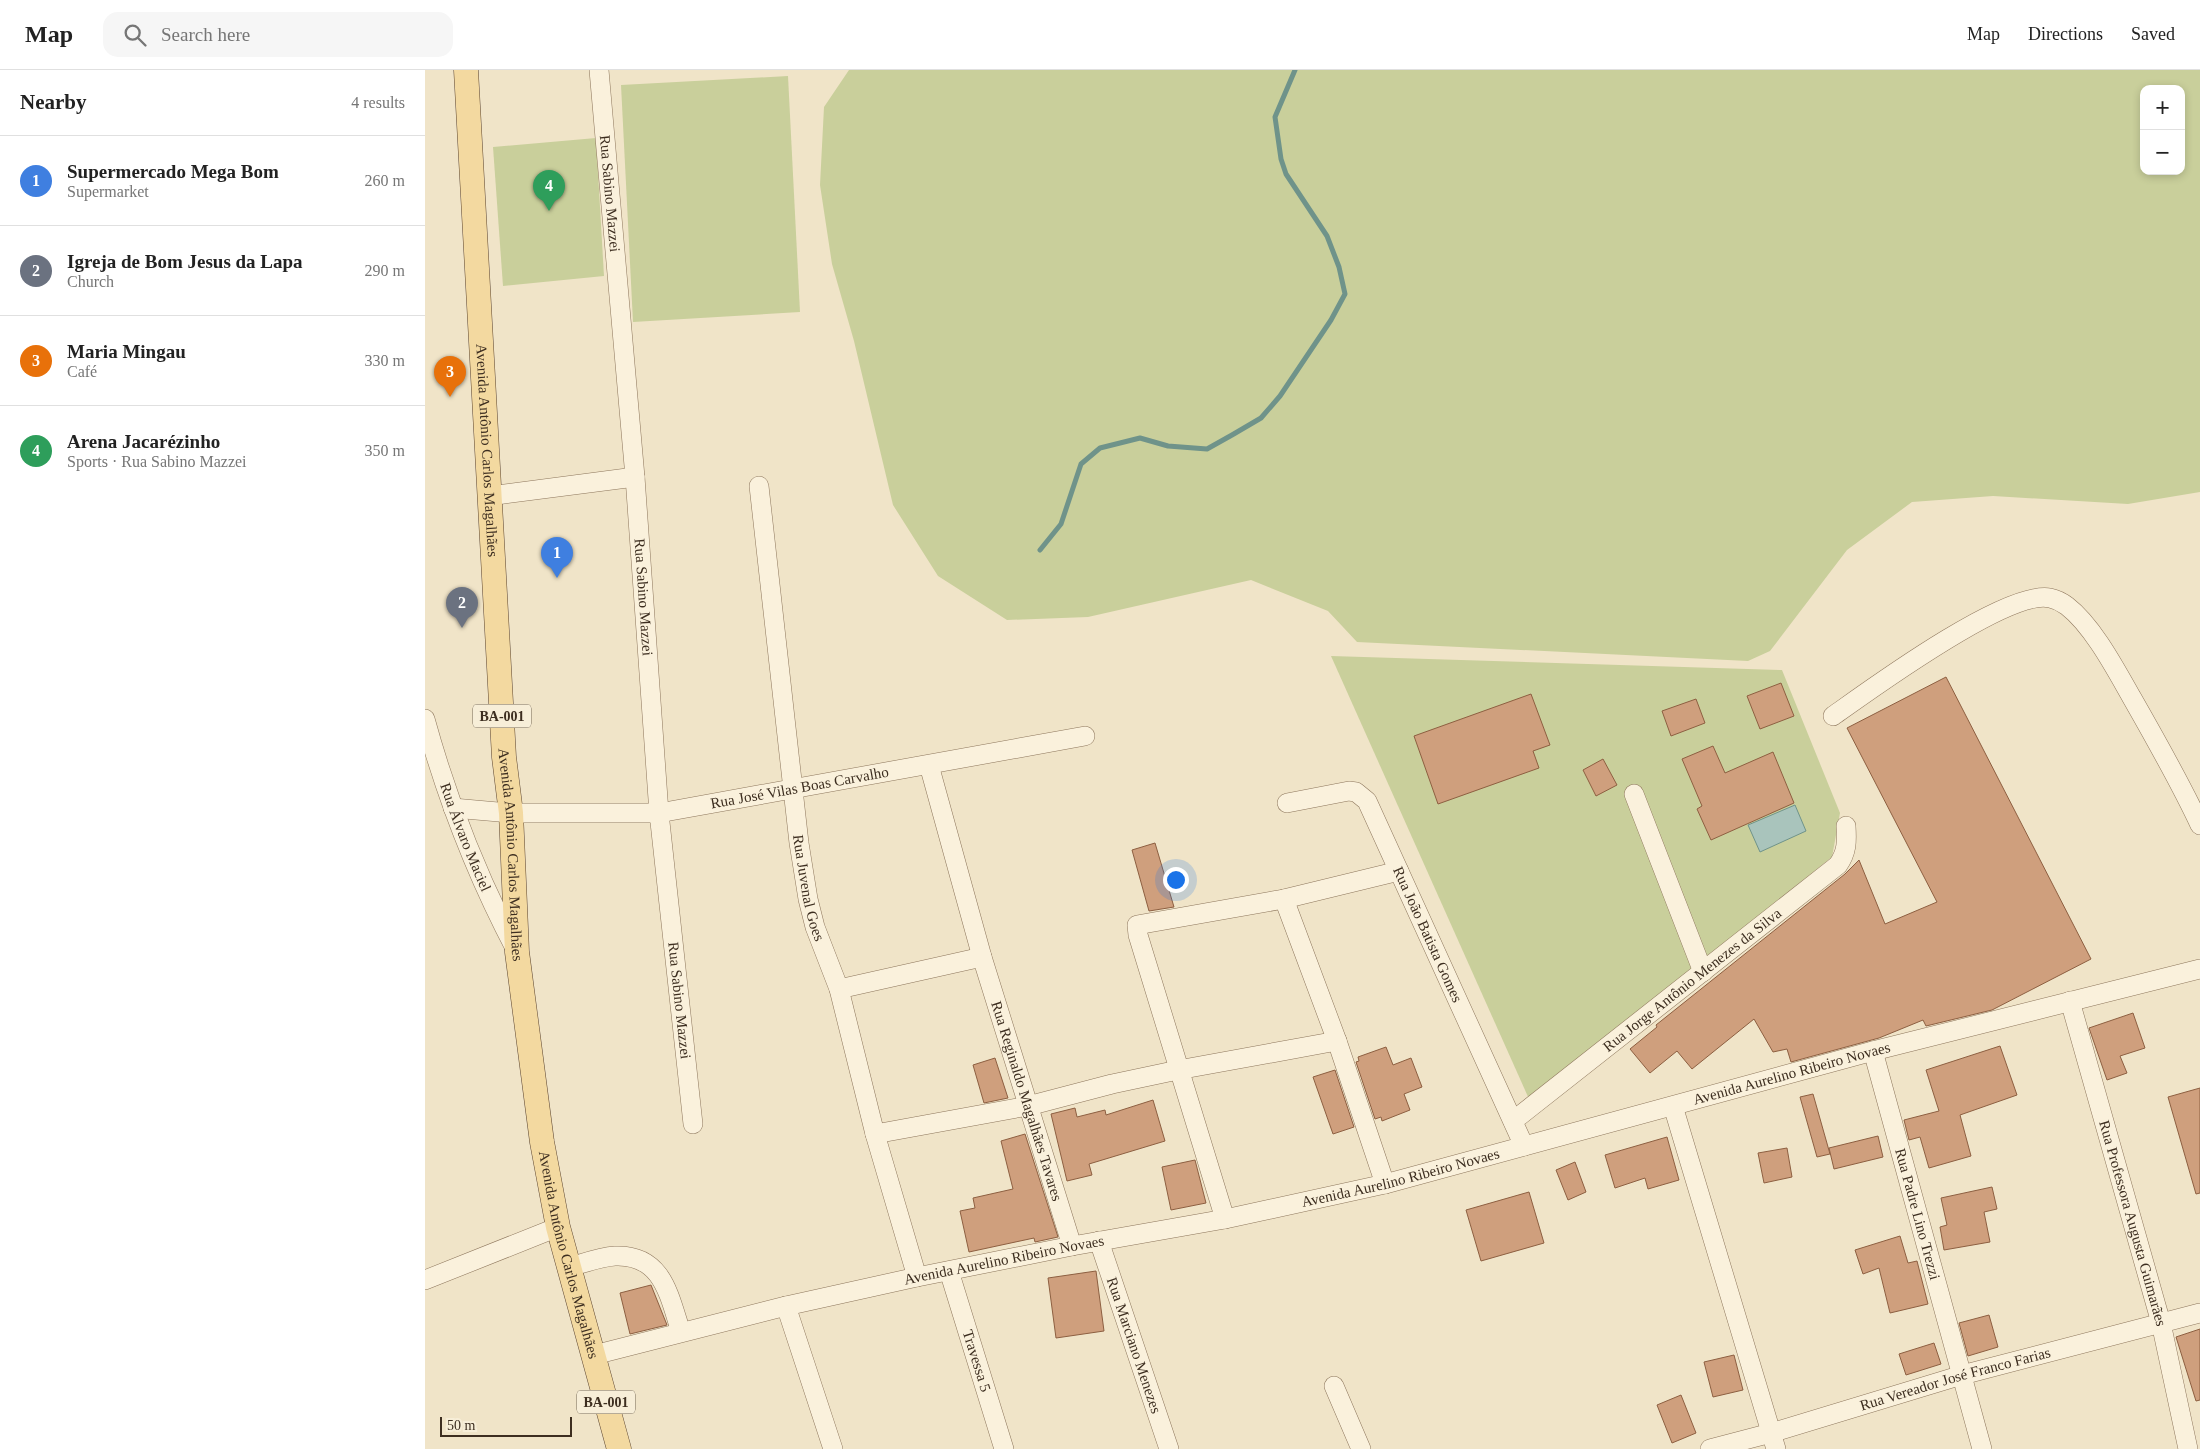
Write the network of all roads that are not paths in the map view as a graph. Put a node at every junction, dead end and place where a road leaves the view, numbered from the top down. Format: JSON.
{"nodes":[{"id":1,"x":470,"y":70,"type":"edge"},
{"id":2,"x":599,"y":70,"type":"edge"},
{"id":3,"x":635,"y":477,"type":"junction"},
{"id":4,"x":759,"y":486,"type":"dead end"},
{"id":5,"x":489,"y":496,"type":"junction"},
{"id":6,"x":1833,"y":716,"type":"dead end"},
{"id":7,"x":425,"y":719,"type":"edge"},
{"id":8,"x":1085,"y":736,"type":"dead end"},
{"id":9,"x":929,"y":765,"type":"junction"},
{"id":10,"x":793,"y":788,"type":"junction"},
{"id":11,"x":1634,"y":794,"type":"dead end"},
{"id":12,"x":1287,"y":803,"type":"dead end"},
{"id":13,"x":453,"y":808,"type":"junction"},
{"id":14,"x":511,"y":813,"type":"junction"},
{"id":15,"x":659,"y":813,"type":"junction"},
{"id":16,"x":1846,"y":826,"type":"dead end"},
{"id":17,"x":2200,"y":826,"type":"edge"},
{"id":18,"x":1399,"y":871,"type":"junction"},
{"id":19,"x":1284,"y":899,"type":"junction"},
{"id":20,"x":517,"y":952,"type":"junction"},
{"id":21,"x":982,"y":958,"type":"junction"},
{"id":22,"x":2200,"y":969,"type":"edge"},
{"id":23,"x":1703,"y":972,"type":"junction"},
{"id":24,"x":839,"y":989,"type":"junction"},
{"id":25,"x":2070,"y":1001,"type":"junction"},
{"id":26,"x":1337,"y":1041,"type":"junction"},
{"id":27,"x":1873,"y":1051,"type":"junction"},
{"id":28,"x":1178,"y":1070,"type":"junction"},
{"id":29,"x":1028,"y":1106,"type":"junction"},
{"id":30,"x":1673,"y":1106,"type":"junction"},
{"id":31,"x":1513,"y":1120,"type":"junction"},
{"id":32,"x":693,"y":1124,"type":"dead end"},
{"id":33,"x":875,"y":1134,"type":"junction"},
{"id":34,"x":1525,"y":1146,"type":"junction"},
{"id":35,"x":1385,"y":1184,"type":"junction"},
{"id":36,"x":1225,"y":1219,"type":"junction"},
{"id":37,"x":558,"y":1227,"type":"junction"},
{"id":38,"x":1099,"y":1242,"type":"junction"},
{"id":39,"x":1072,"y":1246,"type":"junction"},
{"id":40,"x":570,"y":1267,"type":"junction"},
{"id":41,"x":949,"y":1272,"type":"junction"},
{"id":42,"x":917,"y":1276,"type":"junction"},
{"id":43,"x":425,"y":1280,"type":"edge"},
{"id":44,"x":786,"y":1306,"type":"junction"},
{"id":45,"x":2200,"y":1313,"type":"edge"},
{"id":46,"x":2161,"y":1323,"type":"junction"},
{"id":47,"x":681,"y":1332,"type":"junction"},
{"id":48,"x":594,"y":1355,"type":"junction"},
{"id":49,"x":1962,"y":1375,"type":"junction"},
{"id":50,"x":1334,"y":1386,"type":"dead end"},
{"id":51,"x":1774,"y":1441,"type":"edge"},
{"id":52,"x":1357,"y":1448,"type":"edge"},
{"id":53,"x":619,"y":1449,"type":"edge"},
{"id":54,"x":833,"y":1449,"type":"edge"},
{"id":55,"x":1004,"y":1449,"type":"edge"},
{"id":56,"x":1169,"y":1449,"type":"edge"},
{"id":57,"x":1710,"y":1449,"type":"edge"},
{"id":58,"x":1982,"y":1449,"type":"edge"},
{"id":59,"x":2188,"y":1449,"type":"edge"}],
"edges":[{"from":1,"to":5,"type":"main road","name":"Avenida Antônio Carlos Magalhães","number":"BA-001"},
{"from":2,"to":3,"type":"street","name":"Rua Sabino Mazzei"},
{"from":3,"to":5,"type":"street"},
{"from":3,"to":15,"type":"street","name":"Rua Sabino Mazzei"},
{"from":4,"to":10,"type":"street","name":"Rua Juvenal Goes"},
{"from":5,"to":14,"type":"main road","name":"Avenida Antônio Carlos Magalhães","number":"BA-001"},
{"from":6,"to":17,"type":"street"},
{"from":7,"to":13,"type":"street","name":"Rua Álvaro Maciel"},
{"from":8,"to":9,"type":"street","name":"Rua José Vilas Boas Carvalho"},
{"from":9,"to":10,"type":"street","name":"Rua José Vilas Boas Carvalho"},
{"from":9,"to":21,"type":"street","name":"Rua Reginaldo Magalhães Tavares"},
{"from":10,"to":15,"type":"street","name":"Rua José Vilas Boas Carvalho"},
{"from":10,"to":24,"type":"street","name":"Rua Juvenal Goes"},
{"from":11,"to":23,"type":"street"},
{"from":12,"to":18,"type":"street","name":"Rua João Batista Gomes"},
{"from":13,"to":14,"type":"street","name":"Rua José Vilas Boas Carvalho"},
{"from":13,"to":20,"type":"street","name":"Rua Álvaro Maciel"},
{"from":14,"to":15,"type":"street","name":"Rua José Vilas Boas Carvalho"},
{"from":14,"to":20,"type":"main road","name":"Avenida Antônio Carlos Magalhães","number":"BA-001"},
{"from":15,"to":32,"type":"street","name":"Rua Sabino Mazzei"},
{"from":16,"to":23,"type":"street","name":"Rua Jorge Antônio Menezes da Silva"},
{"from":18,"to":19,"type":"street"},
{"from":18,"to":31,"type":"street","name":"Rua João Batista Gomes"},
{"from":19,"to":26,"type":"street"},
{"from":19,"to":28,"type":"street"},
{"from":20,"to":37,"type":"main road","name":"Avenida Antônio Carlos Magalhães","number":"BA-001"},
{"from":21,"to":24,"type":"street"},
{"from":21,"to":29,"type":"street","name":"Rua Reginaldo Magalhães Tavares"},
{"from":22,"to":25,"type":"street","name":"Avenida Aurelino Ribeiro Novaes"},
{"from":23,"to":31,"type":"street","name":"Rua Jorge Antônio Menezes da Silva"},
{"from":24,"to":33,"type":"street","name":"Rua Juvenal Goes"},
{"from":25,"to":27,"type":"street","name":"Avenida Aurelino Ribeiro Novaes"},
{"from":25,"to":46,"type":"street","name":"Rua Professora Augusta Guimarães"},
{"from":26,"to":28,"type":"street"},
{"from":26,"to":35,"type":"street"},
{"from":27,"to":30,"type":"street","name":"Avenida Aurelino Ribeiro Novaes"},
{"from":27,"to":49,"type":"street","name":"Rua Padre Lino Trezzi"},
{"from":28,"to":29,"type":"street"},
{"from":28,"to":36,"type":"street"},
{"from":29,"to":33,"type":"street"},
{"from":29,"to":39,"type":"street","name":"Rua Reginaldo Magalhães Tavares"},
{"from":30,"to":34,"type":"street","name":"Avenida Aurelino Ribeiro Novaes"},
{"from":30,"to":51,"type":"street"},
{"from":31,"to":34,"type":"street","name":"Rua João Batista Gomes"},
{"from":33,"to":42,"type":"street","name":"Rua Juvenal Goes"},
{"from":34,"to":35,"type":"street","name":"Avenida Aurelino Ribeiro Novaes"},
{"from":35,"to":36,"type":"street","name":"Avenida Aurelino Ribeiro Novaes"},
{"from":36,"to":38,"type":"street","name":"Avenida Aurelino Ribeiro Novaes"},
{"from":37,"to":40,"type":"main road","name":"Avenida Antônio Carlos Magalhães","number":"BA-001"},
{"from":37,"to":43,"type":"street"},
{"from":38,"to":39,"type":"street","name":"Avenida Aurelino Ribeiro Novaes"},
{"from":38,"to":56,"type":"street","name":"Rua Marciano Menezes"},
{"from":39,"to":41,"type":"street","name":"Avenida Aurelino Ribeiro Novaes"},
{"from":40,"to":47,"type":"street"},
{"from":40,"to":48,"type":"main road","name":"Avenida Antônio Carlos Magalhães","number":"BA-001"},
{"from":41,"to":42,"type":"street","name":"Avenida Aurelino Ribeiro Novaes"},
{"from":41,"to":55,"type":"street","name":"Travessa 5"},
{"from":42,"to":44,"type":"street","name":"Avenida Aurelino Ribeiro Novaes"},
{"from":44,"to":47,"type":"street","name":"Avenida Aurelino Ribeiro Novaes"},
{"from":44,"to":54,"type":"street"},
{"from":45,"to":46,"type":"street","name":"Rua Vereador José Franco Farias"},
{"from":46,"to":49,"type":"street","name":"Rua Vereador José Franco Farias"},
{"from":46,"to":59,"type":"street","name":"Rua Professora Augusta Guimarães"},
{"from":47,"to":48,"type":"street","name":"Avenida Aurelino Ribeiro Novaes"},
{"from":48,"to":53,"type":"main road","name":"Avenida Antônio Carlos Magalhães","number":"BA-001"},
{"from":49,"to":51,"type":"street","name":"Rua Vereador José Franco Farias"},
{"from":49,"to":58,"type":"street","name":"Rua Padre Lino Trezzi"},
{"from":50,"to":52,"type":"street"},
{"from":51,"to":57,"type":"street","name":"Rua Vereador José Franco Farias"}]}
